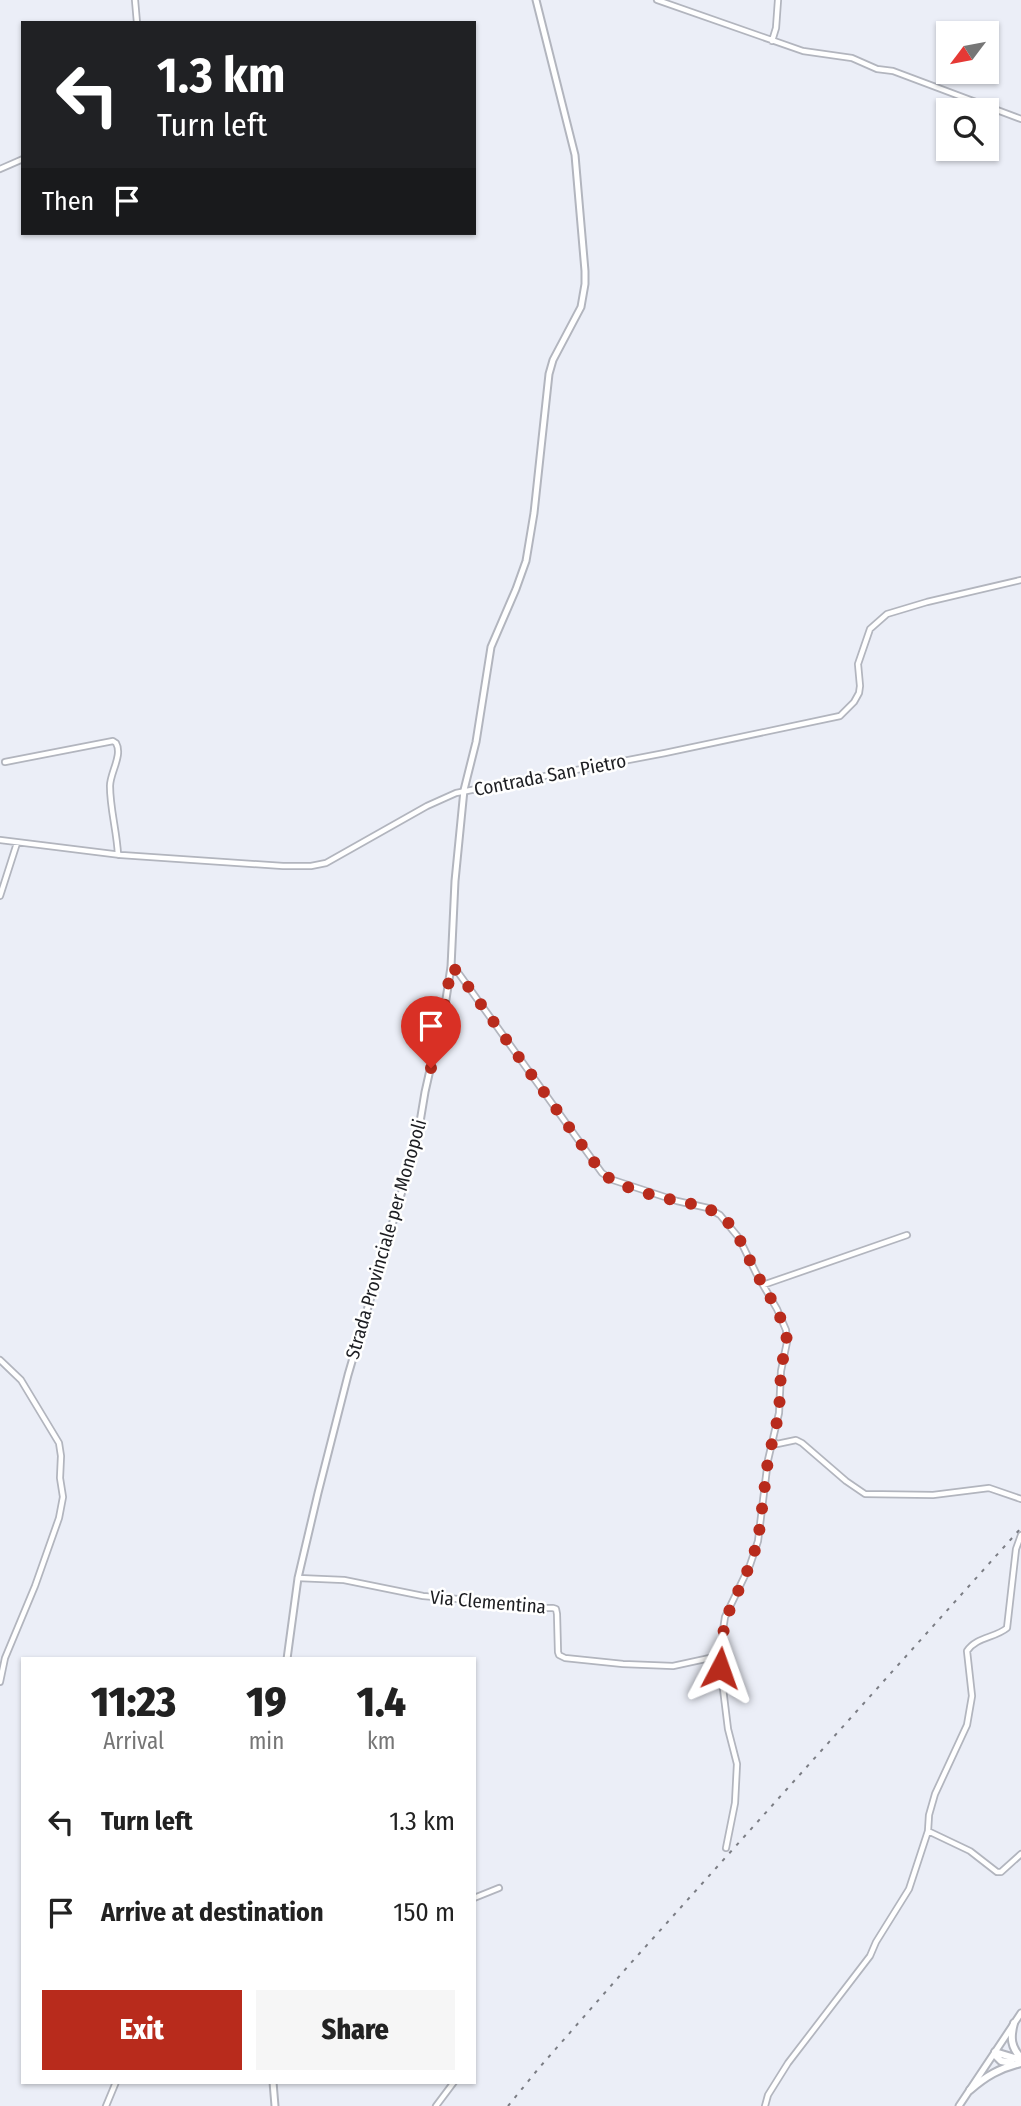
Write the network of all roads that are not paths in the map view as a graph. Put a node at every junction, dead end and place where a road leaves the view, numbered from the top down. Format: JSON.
{"nodes":[{"id":1,"x":135,"y":0,"type":"edge"},
{"id":2,"x":536,"y":0,"type":"edge"},
{"id":3,"x":657,"y":0,"type":"edge"},
{"id":4,"x":778,"y":0,"type":"edge"},
{"id":5,"x":137,"y":21,"type":"edge"},
{"id":6,"x":772,"y":41,"type":"junction"},
{"id":7,"x":1021,"y":119,"type":"edge"},
{"id":8,"x":21,"y":160,"type":"edge"},
{"id":9,"x":0,"y":169,"type":"edge"},
{"id":10,"x":1021,"y":580,"type":"edge"},
{"id":11,"x":5,"y":762,"type":"dead end"},
{"id":12,"x":464,"y":790,"type":"junction"},
{"id":13,"x":0,"y":840,"type":"edge"},
{"id":14,"x":17,"y":843,"type":"junction"},
{"id":15,"x":118,"y":855,"type":"junction"},
{"id":16,"x":0,"y":896,"type":"edge"},
{"id":17,"x":451,"y":967,"type":"junction"},
{"id":18,"x":907,"y":1235,"type":"dead end"},
{"id":19,"x":764,"y":1285,"type":"junction"},
{"id":20,"x":0,"y":1360,"type":"edge"},
{"id":21,"x":772,"y":1440,"type":"junction"},
{"id":22,"x":1021,"y":1499,"type":"edge"},
{"id":23,"x":1021,"y":1535,"type":"edge"},
{"id":24,"x":298,"y":1578,"type":"junction"},
{"id":25,"x":719,"y":1656,"type":"junction"},
{"id":26,"x":287,"y":1657,"type":"edge"},
{"id":27,"x":0,"y":1682,"type":"edge"},
{"id":28,"x":928,"y":1831,"type":"junction"},
{"id":29,"x":726,"y":1848,"type":"dead end"},
{"id":30,"x":1021,"y":1854,"type":"edge"},
{"id":31,"x":499,"y":1888,"type":"dead end"},
{"id":32,"x":476,"y":1897,"type":"edge"},
{"id":33,"x":1021,"y":2013,"type":"edge"},
{"id":34,"x":1014,"y":2023,"type":"junction"},
{"id":35,"x":995,"y":2052,"type":"junction"},
{"id":36,"x":1021,"y":2060,"type":"edge"},
{"id":37,"x":116,"y":2084,"type":"edge"},
{"id":38,"x":273,"y":2084,"type":"edge"},
{"id":39,"x":452,"y":2084,"type":"edge"},
{"id":40,"x":970,"y":2090,"type":"junction"},
{"id":41,"x":106,"y":2106,"type":"edge"},
{"id":42,"x":275,"y":2106,"type":"edge"},
{"id":43,"x":436,"y":2106,"type":"edge"},
{"id":44,"x":765,"y":2106,"type":"edge"},
{"id":45,"x":959,"y":2106,"type":"edge"}],
"edges":[{"from":1,"to":5,"type":"street"},
{"from":2,"to":12,"type":"street","name":"Strada Provinciale per Monopoli"},
{"from":3,"to":6,"type":"street"},
{"from":4,"to":6,"type":"street"},
{"from":6,"to":7,"type":"street"},
{"from":8,"to":9,"type":"street"},
{"from":10,"to":12,"type":"street","name":"Contrada San Pietro"},
{"from":11,"to":15,"type":"street"},
{"from":12,"to":15,"type":"street","name":"Contrada San Pietro"},
{"from":12,"to":17,"type":"street","name":"Strada Provinciale per Monopoli"},
{"from":13,"to":14,"type":"street","name":"Contrada San Pietro"},
{"from":14,"to":15,"type":"street","name":"Contrada San Pietro"},
{"from":14,"to":16,"type":"street"},
{"from":17,"to":19,"type":"street"},
{"from":17,"to":24,"type":"street","name":"Strada Provinciale per Monopoli"},
{"from":18,"to":19,"type":"street"},
{"from":19,"to":21,"type":"street"},
{"from":20,"to":27,"type":"street"},
{"from":21,"to":22,"type":"street"},
{"from":21,"to":25,"type":"street"},
{"from":23,"to":28,"type":"street"},
{"from":24,"to":25,"type":"street","name":"Via Clementina"},
{"from":24,"to":26,"type":"street","name":"Strada Provinciale per Monopoli"},
{"from":25,"to":29,"type":"street"},
{"from":28,"to":30,"type":"street"},
{"from":28,"to":44,"type":"street"},
{"from":31,"to":32,"type":"street"},
{"from":33,"to":34,"type":"street"},
{"from":34,"to":35,"type":"street"},
{"from":34,"to":36,"type":"main road"},
{"from":35,"to":36,"type":"main road"},
{"from":35,"to":40,"type":"street"},
{"from":36,"to":40,"type":"main road"},
{"from":37,"to":41,"type":"street"},
{"from":38,"to":42,"type":"street"},
{"from":39,"to":43,"type":"street"},
{"from":40,"to":45,"type":"street"}]}
